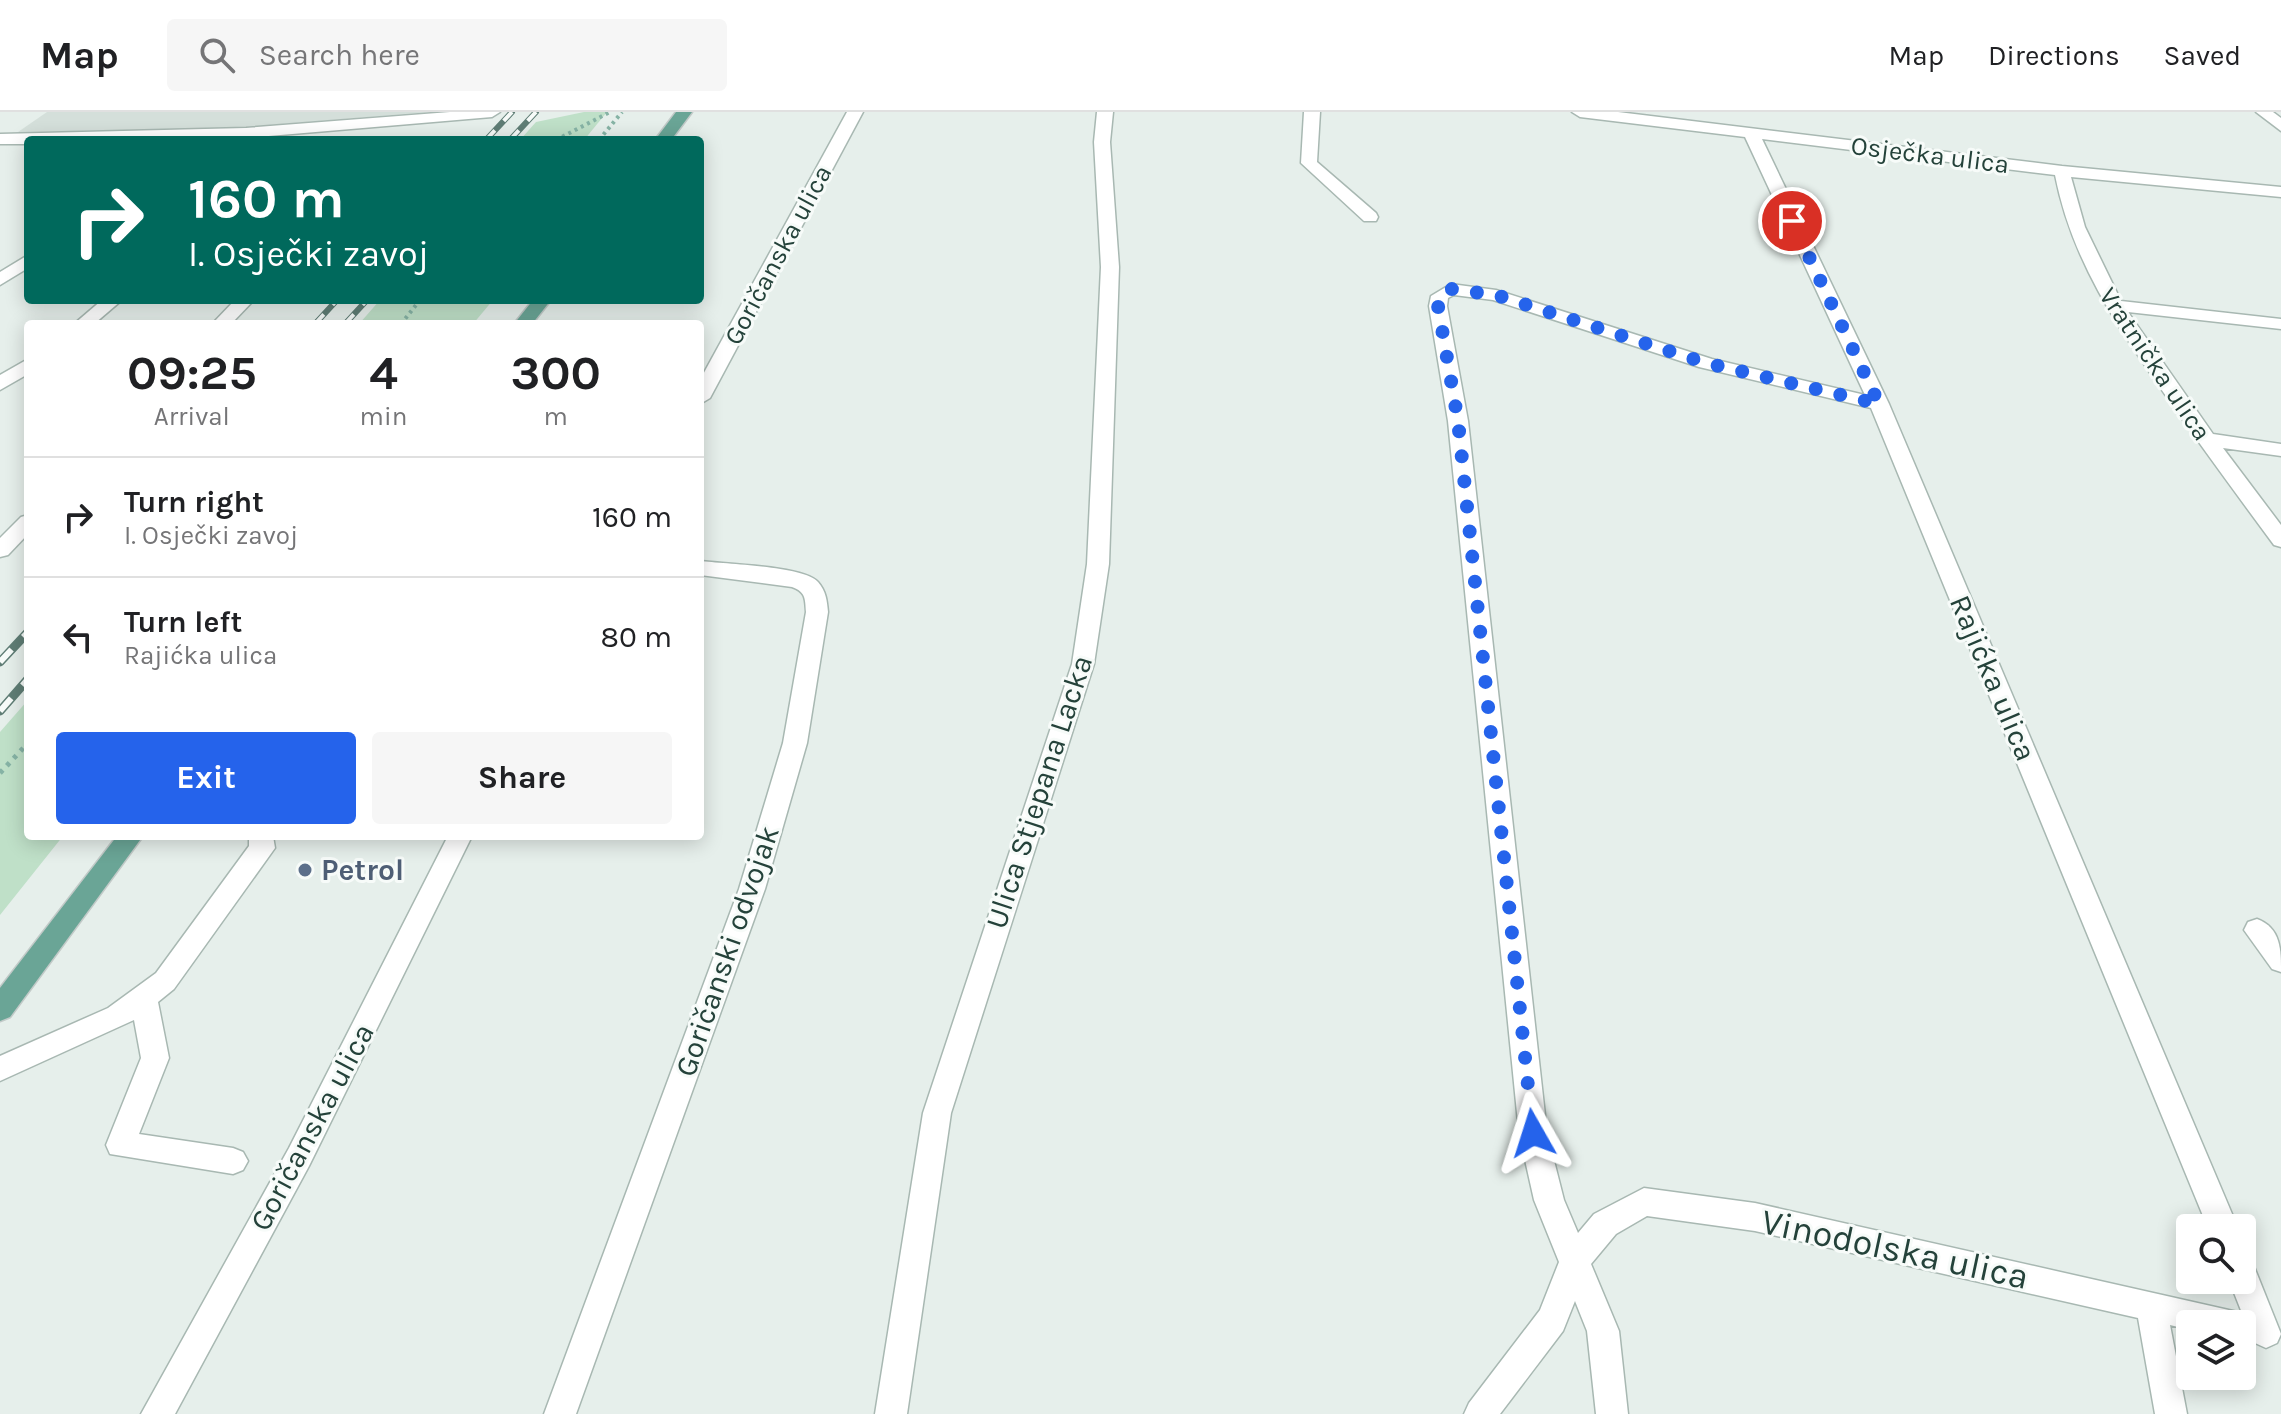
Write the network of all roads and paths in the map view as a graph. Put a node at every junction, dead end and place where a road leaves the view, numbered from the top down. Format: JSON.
{"nodes":[{"id":1,"x":492,"y":112,"type":"edge"},
{"id":2,"x":610,"y":112,"type":"edge"},
{"id":3,"x":622,"y":112,"type":"edge"},
{"id":4,"x":684,"y":112,"type":"edge"},
{"id":5,"x":855,"y":112,"type":"edge"},
{"id":6,"x":1105,"y":112,"type":"edge"},
{"id":7,"x":1312,"y":112,"type":"edge"},
{"id":8,"x":1580,"y":112,"type":"edge"},
{"id":9,"x":2264,"y":112,"type":"edge"},
{"id":10,"x":419,"y":121,"type":"junction"},
{"id":11,"x":2281,"y":126,"type":"edge"},
{"id":12,"x":1751,"y":133,"type":"junction"},
{"id":13,"x":291,"y":136,"type":"edge"},
{"id":14,"x":405,"y":136,"type":"edge"},
{"id":15,"x":564,"y":136,"type":"edge"},
{"id":16,"x":602,"y":136,"type":"edge"},
{"id":17,"x":666,"y":136,"type":"edge"},
{"id":18,"x":0,"y":139,"type":"edge"},
{"id":19,"x":24,"y":139,"type":"edge"},
{"id":20,"x":2062,"y":171,"type":"junction"},
{"id":21,"x":2281,"y":192,"type":"edge"},
{"id":22,"x":1370,"y":217,"type":"dead end"},
{"id":23,"x":24,"y":263,"type":"edge"},
{"id":24,"x":0,"y":280,"type":"edge"},
{"id":25,"x":108,"y":304,"type":"edge"},
{"id":26,"x":241,"y":304,"type":"edge"},
{"id":27,"x":417,"y":304,"type":"edge"},
{"id":28,"x":539,"y":304,"type":"edge"},
{"id":29,"x":2112,"y":305,"type":"junction"},
{"id":30,"x":88,"y":320,"type":"edge"},
{"id":31,"x":225,"y":320,"type":"edge"},
{"id":32,"x":404,"y":320,"type":"edge"},
{"id":33,"x":526,"y":320,"type":"edge"},
{"id":34,"x":2281,"y":324,"type":"edge"},
{"id":35,"x":24,"y":368,"type":"edge"},
{"id":36,"x":0,"y":384,"type":"edge"},
{"id":37,"x":704,"y":391,"type":"edge"},
{"id":38,"x":1879,"y":404,"type":"junction"},
{"id":39,"x":2205,"y":439,"type":"junction"},
{"id":40,"x":2281,"y":450,"type":"edge"},
{"id":41,"x":24,"y":526,"type":"edge"},
{"id":42,"x":2281,"y":540,"type":"edge"},
{"id":43,"x":0,"y":550,"type":"edge"},
{"id":44,"x":704,"y":569,"type":"edge"},
{"id":45,"x":24,"y":747,"type":"edge"},
{"id":46,"x":0,"y":773,"type":"edge"},
{"id":47,"x":128,"y":840,"type":"edge"},
{"id":48,"x":261,"y":840,"type":"edge"},
{"id":49,"x":458,"y":840,"type":"edge"},
{"id":50,"x":2257,"y":930,"type":"dead end"},
{"id":51,"x":2281,"y":961,"type":"edge"},
{"id":52,"x":143,"y":997,"type":"junction"},
{"id":53,"x":0,"y":1009,"type":"edge"},
{"id":54,"x":0,"y":1069,"type":"edge"},
{"id":55,"x":233,"y":1161,"type":"dead end"},
{"id":56,"x":2217,"y":1214,"type":"edge"},
{"id":57,"x":1576,"y":1258,"type":"junction"},
{"id":58,"x":2249,"y":1294,"type":"edge"},
{"id":59,"x":2151,"y":1305,"type":"junction"},
{"id":60,"x":2176,"y":1311,"type":"edge"},
{"id":61,"x":2263,"y":1332,"type":"edge"},
{"id":62,"x":157,"y":1414,"type":"edge"},
{"id":63,"x":560,"y":1414,"type":"edge"},
{"id":64,"x":891,"y":1414,"type":"edge"},
{"id":65,"x":1480,"y":1414,"type":"edge"},
{"id":66,"x":1612,"y":1414,"type":"edge"},
{"id":67,"x":2171,"y":1414,"type":"edge"}],
"edges":[{"from":1,"to":10,"type":"street"},
{"from":2,"to":15,"type":"path"},
{"from":3,"to":16,"type":"path"},
{"from":4,"to":17,"type":"main road"},
{"from":5,"to":37,"type":"street","name":"Goričanska ulica"},
{"from":6,"to":64,"type":"street","name":"Ulica Stjepana Lacka"},
{"from":7,"to":22,"type":"street"},
{"from":8,"to":12,"type":"street","name":"Osječka ulica"},
{"from":9,"to":11,"type":"street"},
{"from":10,"to":13,"type":"street"},
{"from":10,"to":14,"type":"street"},
{"from":12,"to":20,"type":"street","name":"Osječka ulica"},
{"from":12,"to":38,"type":"street","name":"Rajićka ulica"},
{"from":18,"to":19,"type":"street"},
{"from":20,"to":21,"type":"street","name":"Osječka ulica"},
{"from":20,"to":29,"type":"street","name":"Vratnička ulica"},
{"from":23,"to":24,"type":"street"},
{"from":25,"to":30,"type":"street"},
{"from":26,"to":31,"type":"street"},
{"from":27,"to":32,"type":"path"},
{"from":28,"to":33,"type":"main road"},
{"from":29,"to":34,"type":"street"},
{"from":29,"to":39,"type":"street","name":"Vratnička ulica"},
{"from":35,"to":36,"type":"street"},
{"from":38,"to":56,"type":"street","name":"Rajićka ulica"},
{"from":38,"to":57,"type":"street"},
{"from":39,"to":40,"type":"street"},
{"from":39,"to":42,"type":"street","name":"Vratnička ulica"},
{"from":41,"to":43,"type":"street"},
{"from":44,"to":63,"type":"street","name":"Goričanski odvojak"},
{"from":45,"to":46,"type":"path"},
{"from":47,"to":53,"type":"main road"},
{"from":48,"to":52,"type":"street"},
{"from":49,"to":62,"type":"street","name":"Goričanska ulica"},
{"from":50,"to":51,"type":"street"},
{"from":52,"to":54,"type":"street"},
{"from":52,"to":55,"type":"street"},
{"from":57,"to":59,"type":"street","name":"Vinodolska ulica"},
{"from":57,"to":65,"type":"street","name":"Vinodolska ulica"},
{"from":57,"to":66,"type":"street"},
{"from":58,"to":61,"type":"street"},
{"from":59,"to":60,"type":"street","name":"Vinodolska ulica"},
{"from":59,"to":67,"type":"street"}]}
